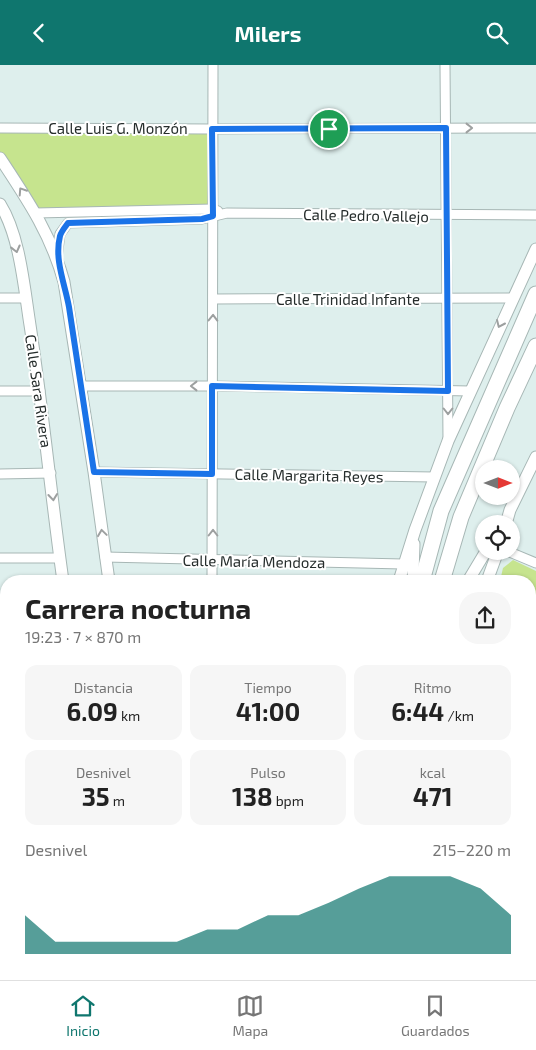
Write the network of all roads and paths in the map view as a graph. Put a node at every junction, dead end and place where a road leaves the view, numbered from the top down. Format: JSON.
{"nodes":[{"id":1,"x":213,"y":65,"type":"edge"},
{"id":2,"x":445,"y":65,"type":"edge"},
{"id":3,"x":0,"y":128,"type":"edge"},
{"id":4,"x":446,"y":128,"type":"junction"},
{"id":5,"x":536,"y":128,"type":"edge"},
{"id":6,"x":212,"y":129,"type":"junction"},
{"id":7,"x":0,"y":158,"type":"edge"},
{"id":8,"x":2,"y":210,"type":"edge"},
{"id":9,"x":36,"y":213,"type":"junction"},
{"id":10,"x":213,"y":213,"type":"junction"},
{"id":11,"x":446,"y":215,"type":"junction"},
{"id":12,"x":536,"y":215,"type":"edge"},
{"id":13,"x":536,"y":249,"type":"edge"},
{"id":14,"x":58,"y":258,"type":"junction"},
{"id":15,"x":536,"y":294,"type":"edge"},
{"id":16,"x":0,"y":298,"type":"edge"},
{"id":17,"x":26,"y":298,"type":"junction"},
{"id":18,"x":512,"y":298,"type":"junction"},
{"id":19,"x":214,"y":299,"type":"junction"},
{"id":20,"x":446,"y":299,"type":"junction"},
{"id":21,"x":536,"y":346,"type":"edge"},
{"id":22,"x":81,"y":386,"type":"junction"},
{"id":23,"x":212,"y":386,"type":"junction"},
{"id":24,"x":0,"y":391,"type":"edge"},
{"id":25,"x":40,"y":391,"type":"junction"},
{"id":26,"x":448,"y":391,"type":"junction"},
{"id":27,"x":470,"y":391,"type":"junction"},
{"id":28,"x":448,"y":441,"type":"junction"},
{"id":29,"x":536,"y":457,"type":"edge"},
{"id":30,"x":94,"y":472,"type":"junction"},
{"id":31,"x":51,"y":473,"type":"junction"},
{"id":32,"x":0,"y":474,"type":"edge"},
{"id":33,"x":212,"y":474,"type":"junction"},
{"id":34,"x":532,"y":476,"type":"edge"},
{"id":35,"x":434,"y":477,"type":"junction"},
{"id":36,"x":510,"y":510,"type":"junction"},
{"id":37,"x":507,"y":515,"type":"edge"},
{"id":38,"x":509,"y":515,"type":"edge"},
{"id":39,"x":415,"y":530,"type":"junction"},
{"id":40,"x":520,"y":556,"type":"edge"},
{"id":41,"x":105,"y":557,"type":"junction"},
{"id":42,"x":0,"y":558,"type":"edge"},
{"id":43,"x":60,"y":558,"type":"junction"},
{"id":44,"x":213,"y":559,"type":"junction"},
{"id":45,"x":481,"y":560,"type":"edge"},
{"id":46,"x":495,"y":560,"type":"edge"},
{"id":47,"x":536,"y":563,"type":"edge"},
{"id":48,"x":403,"y":564,"type":"junction"},
{"id":49,"x":62,"y":575,"type":"edge"},
{"id":50,"x":107,"y":575,"type":"edge"},
{"id":51,"x":212,"y":575,"type":"edge"},
{"id":52,"x":400,"y":575,"type":"edge"},
{"id":53,"x":415,"y":575,"type":"edge"},
{"id":54,"x":422,"y":575,"type":"edge"},
{"id":55,"x":444,"y":575,"type":"edge"},
{"id":56,"x":472,"y":575,"type":"edge"},
{"id":57,"x":489,"y":575,"type":"edge"}],
"edges":[{"from":1,"to":6,"type":"street"},
{"from":2,"to":4,"type":"street"},
{"from":3,"to":6,"type":"street","name":"Calle Luis G. Monzón"},
{"from":4,"to":5,"type":"street","name":"Calle Luis G. Monzón","one_way":true},
{"from":4,"to":6,"type":"street","name":"Calle Luis G. Monzón"},
{"from":4,"to":11,"type":"street"},
{"from":6,"to":10,"type":"street"},
{"from":9,"to":7,"type":"street","one_way":true},
{"from":8,"to":17,"type":"street","name":"Calle Sara Rivera","one_way":true},
{"from":9,"to":10,"type":"street","name":"Calle Pedro Vallejo"},
{"from":9,"to":14,"type":"street"},
{"from":10,"to":11,"type":"street","name":"Calle Pedro Vallejo"},
{"from":10,"to":14,"type":"street","name":"Calle Pedro Vallejo"},
{"from":10,"to":19,"type":"street"},
{"from":11,"to":12,"type":"street","name":"Calle Pedro Vallejo"},
{"from":11,"to":20,"type":"street"},
{"from":13,"to":18,"type":"street"},
{"from":14,"to":22,"type":"street"},
{"from":15,"to":54,"type":"highway"},
{"from":16,"to":17,"type":"street"},
{"from":17,"to":25,"type":"street","name":"Calle Sara Rivera"},
{"from":18,"to":20,"type":"street","name":"Calle Trinidad Infante"},
{"from":18,"to":27,"type":"street","one_way":true},
{"from":19,"to":20,"type":"street","name":"Calle Trinidad Infante"},
{"from":23,"to":19,"type":"street","one_way":true},
{"from":20,"to":26,"type":"street"},
{"from":21,"to":55,"type":"highway"},
{"from":23,"to":22,"type":"street","one_way":true},
{"from":22,"to":30,"type":"street"},
{"from":23,"to":26,"type":"street"},
{"from":23,"to":33,"type":"street"},
{"from":24,"to":25,"type":"street"},
{"from":25,"to":31,"type":"street","name":"Calle Sara Rivera"},
{"from":26,"to":27,"type":"street"},
{"from":26,"to":28,"type":"street","one_way":true},
{"from":27,"to":28,"type":"street"},
{"from":28,"to":35,"type":"street"},
{"from":29,"to":34,"type":"street"},
{"from":30,"to":33,"type":"street","name":"Calle Margarita Reyes"},
{"from":41,"to":30,"type":"street","one_way":true},
{"from":31,"to":32,"type":"street"},
{"from":31,"to":43,"type":"street","name":"Calle Sara Rivera","one_way":true},
{"from":33,"to":35,"type":"street","name":"Calle Margarita Reyes"},
{"from":44,"to":33,"type":"street","one_way":true},
{"from":34,"to":36,"type":"street"},
{"from":35,"to":39,"type":"street"},
{"from":36,"to":37,"type":"street"},
{"from":36,"to":38,"type":"street"},
{"from":39,"to":48,"type":"street"},
{"from":39,"to":53,"type":"street"},
{"from":40,"to":47,"type":"street"},
{"from":41,"to":44,"type":"street","name":"Calle María Mendoza"},
{"from":41,"to":50,"type":"street"},
{"from":42,"to":43,"type":"street"},
{"from":43,"to":49,"type":"street","name":"Calle Sara Rivera"},
{"from":44,"to":48,"type":"street","name":"Calle María Mendoza"},
{"from":44,"to":51,"type":"street"},
{"from":45,"to":56,"type":"street"},
{"from":46,"to":57,"type":"street"},
{"from":48,"to":52,"type":"street"}]}
